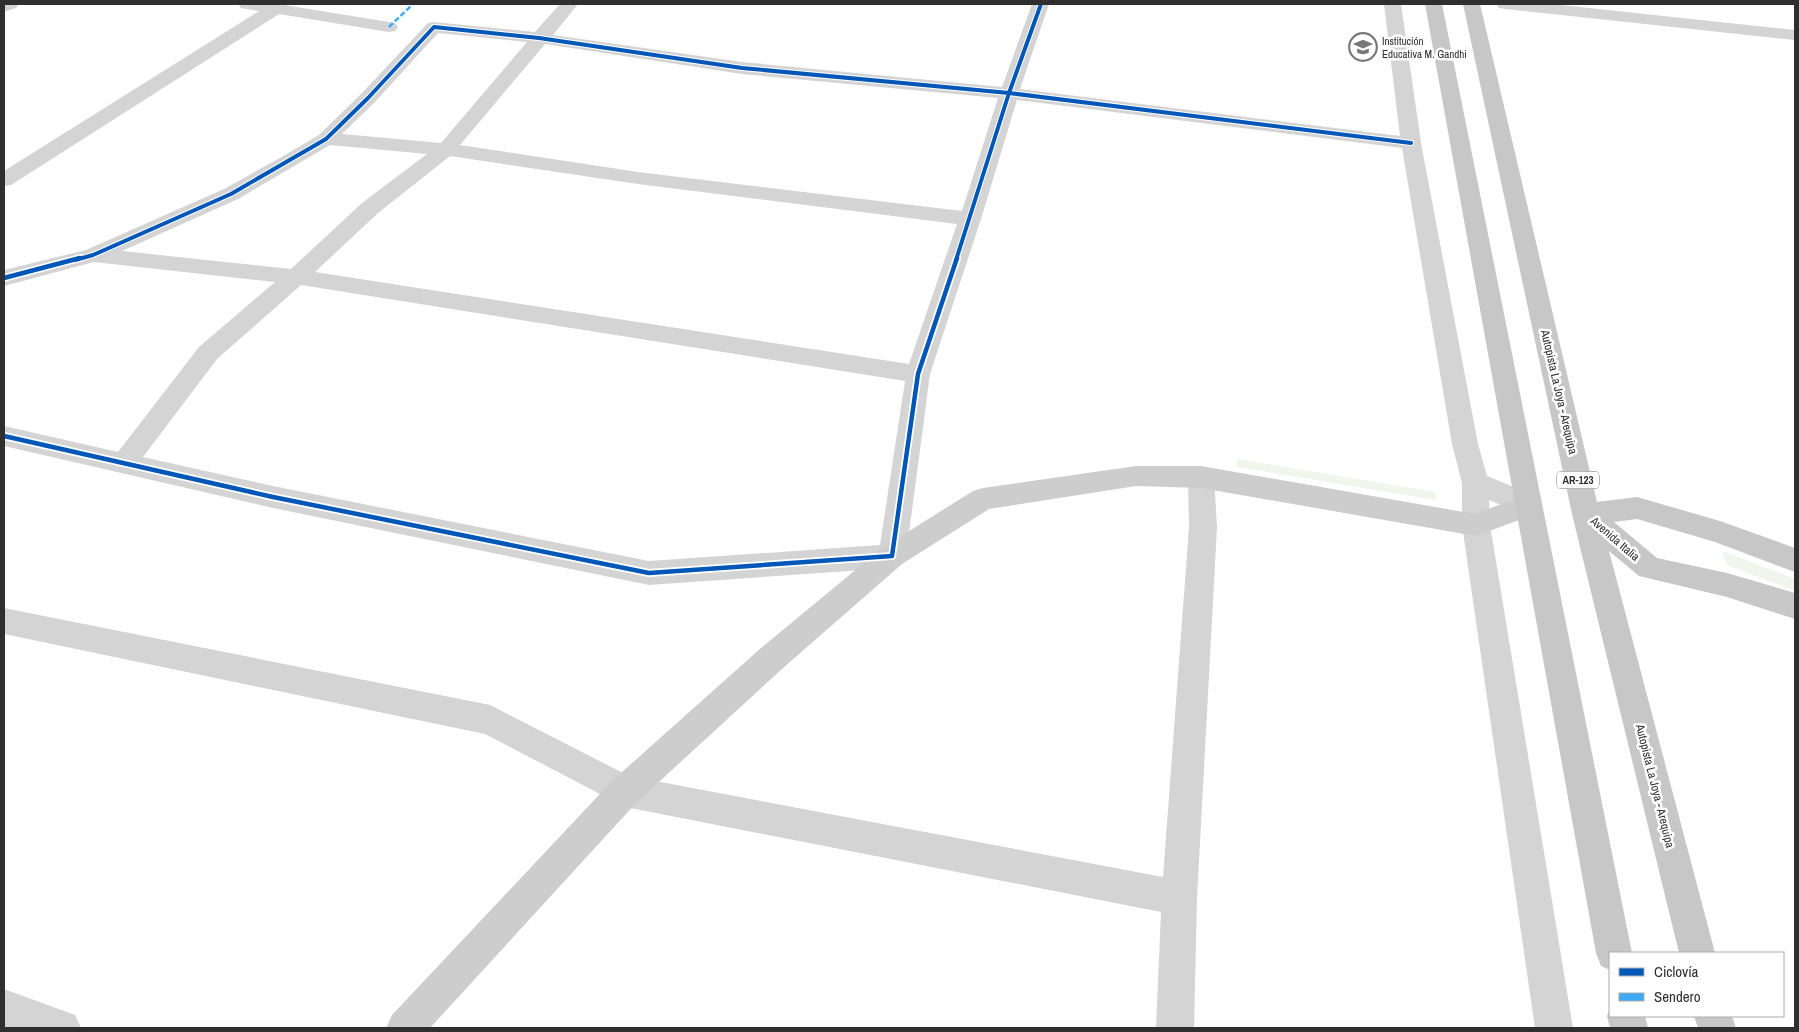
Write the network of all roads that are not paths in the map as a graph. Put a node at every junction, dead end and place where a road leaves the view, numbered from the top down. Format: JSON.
{"nodes":[{"id":1,"x":10,"y":4,"type":"edge"},
{"id":2,"x":247,"y":4,"type":"edge"},
{"id":3,"x":569,"y":4,"type":"edge"},
{"id":4,"x":1035,"y":4,"type":"edge"},
{"id":5,"x":1393,"y":4,"type":"edge"},
{"id":6,"x":1433,"y":4,"type":"edge"},
{"id":7,"x":1472,"y":4,"type":"edge"},
{"id":8,"x":1505,"y":4,"type":"edge"},
{"id":9,"x":4,"y":7,"type":"edge"},
{"id":10,"x":275,"y":9,"type":"junction"},
{"id":11,"x":389,"y":28,"type":"dead end"},
{"id":12,"x":1795,"y":35,"type":"edge"},
{"id":13,"x":539,"y":38,"type":"junction"},
{"id":14,"x":1009,"y":93,"type":"junction"},
{"id":15,"x":326,"y":139,"type":"junction"},
{"id":16,"x":1411,"y":143,"type":"junction"},
{"id":17,"x":446,"y":149,"type":"junction"},
{"id":18,"x":4,"y":180,"type":"edge"},
{"id":19,"x":970,"y":219,"type":"junction"},
{"id":20,"x":93,"y":255,"type":"junction"},
{"id":21,"x":296,"y":277,"type":"junction"},
{"id":22,"x":4,"y":278,"type":"edge"},
{"id":23,"x":918,"y":374,"type":"junction"},
{"id":24,"x":4,"y":436,"type":"edge"},
{"id":25,"x":125,"y":462,"type":"junction"},
{"id":26,"x":1201,"y":478,"type":"junction"},
{"id":27,"x":1475,"y":483,"type":"junction"},
{"id":28,"x":1528,"y":506,"type":"junction"},
{"id":29,"x":1586,"y":514,"type":"junction"},
{"id":30,"x":1476,"y":525,"type":"junction"},
{"id":31,"x":892,"y":556,"type":"junction"},
{"id":32,"x":1795,"y":560,"type":"edge"},
{"id":33,"x":1795,"y":606,"type":"edge"},
{"id":34,"x":4,"y":621,"type":"edge"},
{"id":35,"x":625,"y":791,"type":"junction"},
{"id":36,"x":1179,"y":898,"type":"junction"},
{"id":37,"x":1614,"y":952,"type":"edge"},
{"id":38,"x":1698,"y":952,"type":"edge"},
{"id":39,"x":4,"y":1008,"type":"edge"},
{"id":40,"x":62,"y":1028,"type":"edge"},
{"id":41,"x":405,"y":1028,"type":"edge"},
{"id":42,"x":1175,"y":1028,"type":"edge"},
{"id":43,"x":1554,"y":1028,"type":"edge"}],
"edges":[{"from":1,"to":9,"type":"street"},
{"from":2,"to":10,"type":"street"},
{"from":3,"to":13,"type":"street"},
{"from":4,"to":14,"type":"street"},
{"from":5,"to":16,"type":"street"},
{"from":6,"to":28,"type":"main road"},
{"from":7,"to":29,"type":"main road","name":"Autopista La Joya - Arequipa","number":"AR-123"},
{"from":8,"to":12,"type":"street"},
{"from":10,"to":11,"type":"street"},
{"from":10,"to":18,"type":"street"},
{"from":13,"to":14,"type":"street"},
{"from":13,"to":15,"type":"street"},
{"from":13,"to":17,"type":"street"},
{"from":14,"to":16,"type":"street"},
{"from":14,"to":19,"type":"street"},
{"from":15,"to":17,"type":"street"},
{"from":15,"to":20,"type":"street"},
{"from":16,"to":27,"type":"street"},
{"from":17,"to":19,"type":"street"},
{"from":17,"to":21,"type":"street"},
{"from":19,"to":23,"type":"street"},
{"from":20,"to":21,"type":"street"},
{"from":20,"to":22,"type":"street"},
{"from":21,"to":23,"type":"street"},
{"from":21,"to":25,"type":"street"},
{"from":23,"to":31,"type":"street"},
{"from":24,"to":25,"type":"street"},
{"from":25,"to":31,"type":"street"},
{"from":26,"to":30,"type":"street"},
{"from":26,"to":31,"type":"street"},
{"from":26,"to":36,"type":"street"},
{"from":27,"to":28,"type":"street"},
{"from":27,"to":30,"type":"street"},
{"from":28,"to":30,"type":"street"},
{"from":28,"to":37,"type":"main road"},
{"from":29,"to":32,"type":"main road","name":"Avenida Italia"},
{"from":29,"to":33,"type":"main road","name":"Avenida Italia"},
{"from":29,"to":38,"type":"main road","name":"Autopista La Joya - Arequipa","number":"AR-123"},
{"from":30,"to":43,"type":"street"},
{"from":31,"to":35,"type":"street"},
{"from":34,"to":35,"type":"street"},
{"from":35,"to":36,"type":"street"},
{"from":35,"to":41,"type":"street"},
{"from":36,"to":42,"type":"street"},
{"from":39,"to":40,"type":"street"}]}
